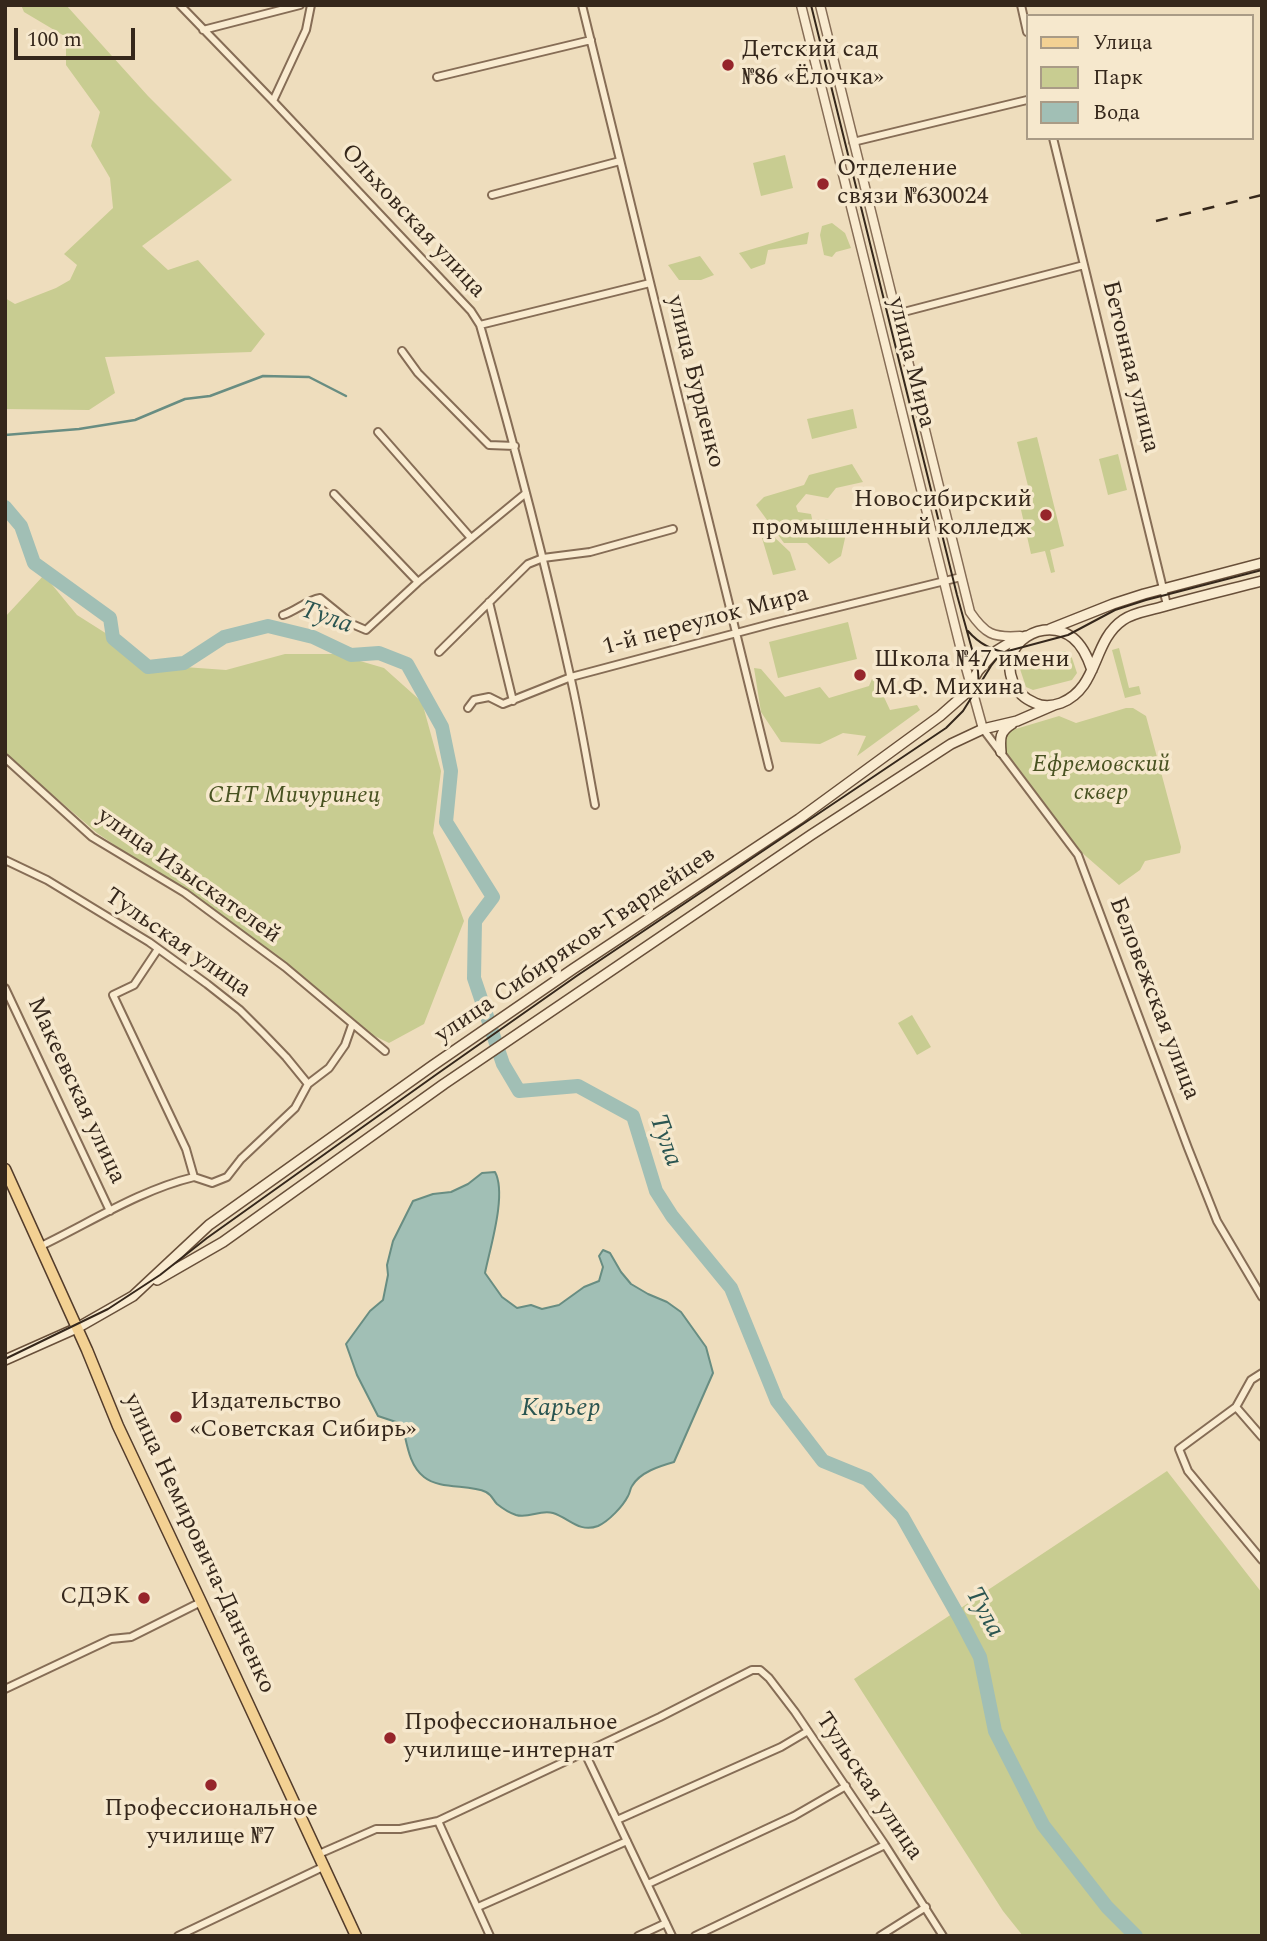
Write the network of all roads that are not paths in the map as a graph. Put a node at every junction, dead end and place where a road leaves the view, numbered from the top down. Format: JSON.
{"nodes":[{"id":1,"x":180,"y":5,"type":"edge"},
{"id":2,"x":300,"y":5,"type":"edge"},
{"id":3,"x":311,"y":5,"type":"edge"},
{"id":4,"x":582,"y":5,"type":"edge"},
{"id":5,"x":801,"y":5,"type":"edge"},
{"id":6,"x":820,"y":5,"type":"edge"},
{"id":7,"x":1021,"y":5,"type":"edge"},
{"id":8,"x":1026,"y":28,"type":"edge"},
{"id":9,"x":203,"y":30,"type":"junction"},
{"id":10,"x":591,"y":40,"type":"junction"},
{"id":11,"x":437,"y":77,"type":"dead end"},
{"id":12,"x":1026,"y":100,"type":"edge"},
{"id":13,"x":273,"y":101,"type":"junction"},
{"id":14,"x":1053,"y":140,"type":"edge"},
{"id":15,"x":853,"y":142,"type":"junction"},
{"id":16,"x":620,"y":161,"type":"junction"},
{"id":17,"x":492,"y":195,"type":"dead end"},
{"id":18,"x":1084,"y":265,"type":"junction"},
{"id":19,"x":650,"y":283,"type":"junction"},
{"id":20,"x":896,"y":314,"type":"junction"},
{"id":21,"x":480,"y":325,"type":"junction"},
{"id":22,"x":402,"y":351,"type":"dead end"},
{"id":23,"x":378,"y":432,"type":"dead end"},
{"id":24,"x":515,"y":446,"type":"junction"},
{"id":25,"x":526,"y":493,"type":"junction"},
{"id":26,"x":334,"y":494,"type":"dead end"},
{"id":27,"x":673,"y":529,"type":"dead end"},
{"id":28,"x":471,"y":538,"type":"junction"},
{"id":29,"x":543,"y":558,"type":"junction"},
{"id":30,"x":1262,"y":563,"type":"edge"},
{"id":31,"x":961,"y":577,"type":"junction"},
{"id":32,"x":944,"y":581,"type":"junction"},
{"id":33,"x":1262,"y":581,"type":"edge"},
{"id":34,"x":418,"y":582,"type":"junction"},
{"id":35,"x":1163,"y":588,"type":"junction"},
{"id":36,"x":489,"y":602,"type":"junction"},
{"id":37,"x":1167,"y":605,"type":"junction"},
{"id":38,"x":283,"y":615,"type":"dead end"},
{"id":39,"x":1047,"y":630,"type":"junction"},
{"id":40,"x":736,"y":633,"type":"junction"},
{"id":41,"x":1026,"y":636,"type":"junction"},
{"id":42,"x":439,"y":652,"type":"dead end"},
{"id":43,"x":1092,"y":670,"type":"junction"},
{"id":44,"x":571,"y":677,"type":"junction"},
{"id":45,"x":970,"y":685,"type":"junction"},
{"id":46,"x":513,"y":701,"type":"junction"},
{"id":47,"x":1054,"y":705,"type":"junction"},
{"id":48,"x":468,"y":708,"type":"dead end"},
{"id":49,"x":1017,"y":721,"type":"junction"},
{"id":50,"x":983,"y":729,"type":"junction"},
{"id":51,"x":1001,"y":752,"type":"junction"},
{"id":52,"x":5,"y":758,"type":"edge"},
{"id":53,"x":769,"y":767,"type":"dead end"},
{"id":54,"x":595,"y":805,"type":"dead end"},
{"id":55,"x":5,"y":860,"type":"edge"},
{"id":56,"x":158,"y":949,"type":"junction"},
{"id":57,"x":5,"y":988,"type":"edge"},
{"id":58,"x":352,"y":1025,"type":"junction"},
{"id":59,"x":385,"y":1051,"type":"dead end"},
{"id":60,"x":308,"y":1084,"type":"junction"},
{"id":61,"x":5,"y":1168,"type":"edge"},
{"id":62,"x":194,"y":1177,"type":"junction"},
{"id":63,"x":110,"y":1211,"type":"junction"},
{"id":64,"x":41,"y":1246,"type":"junction"},
{"id":65,"x":143,"y":1288,"type":"junction"},
{"id":66,"x":1262,"y":1297,"type":"edge"},
{"id":67,"x":77,"y":1328,"type":"junction"},
{"id":68,"x":5,"y":1360,"type":"edge"},
{"id":69,"x":1262,"y":1373,"type":"edge"},
{"id":70,"x":1237,"y":1407,"type":"junction"},
{"id":71,"x":1262,"y":1437,"type":"edge"},
{"id":72,"x":1262,"y":1560,"type":"edge"},
{"id":73,"x":201,"y":1602,"type":"junction"},
{"id":74,"x":5,"y":1689,"type":"edge"},
{"id":75,"x":808,"y":1731,"type":"junction"},
{"id":76,"x":584,"y":1751,"type":"junction"},
{"id":77,"x":846,"y":1786,"type":"junction"},
{"id":78,"x":617,"y":1820,"type":"junction"},
{"id":79,"x":438,"y":1821,"type":"junction"},
{"id":80,"x":626,"y":1840,"type":"junction"},
{"id":81,"x":885,"y":1845,"type":"junction"},
{"id":82,"x":319,"y":1854,"type":"junction"},
{"id":83,"x":325,"y":1866,"type":"junction"},
{"id":84,"x":648,"y":1884,"type":"junction"},
{"id":85,"x":478,"y":1907,"type":"junction"},
{"id":86,"x":926,"y":1908,"type":"junction"},
{"id":87,"x":666,"y":1923,"type":"junction"},
{"id":88,"x":178,"y":1936,"type":"edge"},
{"id":89,"x":356,"y":1936,"type":"edge"},
{"id":90,"x":490,"y":1936,"type":"edge"},
{"id":91,"x":638,"y":1936,"type":"edge"},
{"id":92,"x":672,"y":1936,"type":"edge"},
{"id":93,"x":695,"y":1936,"type":"edge"},
{"id":94,"x":880,"y":1936,"type":"edge"},
{"id":95,"x":943,"y":1936,"type":"edge"}],
"edges":[{"from":1,"to":9,"type":"street","name":"Ольховская улица"},
{"from":2,"to":9,"type":"street"},
{"from":3,"to":13,"type":"street"},
{"from":4,"to":10,"type":"street","name":"улица Бурденко"},
{"from":5,"to":32,"type":"street","name":"улица Мира"},
{"from":6,"to":15,"type":"street","name":"улица Мира"},
{"from":7,"to":8,"type":"street"},
{"from":9,"to":13,"type":"street","name":"Ольховская улица"},
{"from":10,"to":11,"type":"street"},
{"from":10,"to":16,"type":"street","name":"улица Бурденко"},
{"from":12,"to":15,"type":"street"},
{"from":13,"to":21,"type":"street","name":"Ольховская улица"},
{"from":14,"to":18,"type":"street","name":"Бетонная улица"},
{"from":15,"to":20,"type":"street","name":"улица Мира"},
{"from":16,"to":17,"type":"street"},
{"from":16,"to":19,"type":"street","name":"улица Бурденко"},
{"from":18,"to":20,"type":"street"},
{"from":18,"to":35,"type":"street","name":"Бетонная улица"},
{"from":19,"to":21,"type":"street"},
{"from":19,"to":40,"type":"street","name":"улица Бурденко"},
{"from":20,"to":31,"type":"street","name":"улица Мира"},
{"from":21,"to":24,"type":"street","name":"Ольховская улица"},
{"from":22,"to":24,"type":"street"},
{"from":23,"to":28,"type":"street"},
{"from":24,"to":25,"type":"street","name":"Ольховская улица"},
{"from":25,"to":28,"type":"street"},
{"from":25,"to":29,"type":"street","name":"Ольховская улица"},
{"from":26,"to":34,"type":"street"},
{"from":27,"to":29,"type":"street"},
{"from":28,"to":34,"type":"street"},
{"from":29,"to":36,"type":"street"},
{"from":29,"to":44,"type":"street","name":"Ольховская улица"},
{"from":30,"to":35,"type":"main road"},
{"from":31,"to":32,"type":"street","name":"1-й переулок Мира"},
{"from":31,"to":41,"type":"street"},
{"from":32,"to":40,"type":"street","name":"1-й переулок Мира"},
{"from":32,"to":45,"type":"street","name":"улица Мира"},
{"from":33,"to":37,"type":"main road"},
{"from":34,"to":38,"type":"street"},
{"from":35,"to":37,"type":"street","name":"Бетонная улица"},
{"from":35,"to":39,"type":"main road"},
{"from":36,"to":42,"type":"street"},
{"from":36,"to":46,"type":"street"},
{"from":37,"to":43,"type":"main road"},
{"from":39,"to":41,"type":"main road"},
{"from":39,"to":43,"type":"main road"},
{"from":40,"to":44,"type":"street","name":"1-й переулок Мира"},
{"from":40,"to":53,"type":"street","name":"улица Бурденко"},
{"from":41,"to":45,"type":"main road","name":"улица Сибиряков-Гвардейцев"},
{"from":41,"to":47,"type":"main road"},
{"from":43,"to":47,"type":"main road"},
{"from":44,"to":46,"type":"street","name":"1-й переулок Мира"},
{"from":44,"to":54,"type":"street","name":"Ольховская улица"},
{"from":45,"to":50,"type":"street","name":"улица Мира"},
{"from":45,"to":65,"type":"main road","name":"улица Сибиряков-Гвардейцев"},
{"from":46,"to":48,"type":"street","name":"1-й переулок Мира"},
{"from":47,"to":49,"type":"main road","name":"улица Сибиряков-Гвардейцев"},
{"from":49,"to":50,"type":"main road","name":"улица Сибиряков-Гвардейцев"},
{"from":49,"to":51,"type":"main road"},
{"from":50,"to":51,"type":"street","name":"Беловежская улица"},
{"from":50,"to":65,"type":"main road","name":"улица Сибиряков-Гвардейцев"},
{"from":51,"to":66,"type":"street","name":"Беловежская улица"},
{"from":52,"to":58,"type":"street","name":"улица Изыскателей"},
{"from":55,"to":56,"type":"street","name":"Тульская улица"},
{"from":56,"to":60,"type":"street","name":"Тульская улица"},
{"from":56,"to":62,"type":"street"},
{"from":57,"to":63,"type":"street","name":"Макеевская улица"},
{"from":58,"to":59,"type":"street","name":"улица Изыскателей"},
{"from":58,"to":60,"type":"street","name":"Макеевская улица"},
{"from":60,"to":62,"type":"street","name":"Макеевская улица"},
{"from":61,"to":64,"type":"main road","name":"улица Немировича-Данченко"},
{"from":62,"to":63,"type":"street","name":"Макеевская улица"},
{"from":63,"to":64,"type":"street","name":"Макеевская улица"},
{"from":64,"to":67,"type":"main road","name":"улица Немировича-Данченко"},
{"from":65,"to":67,"type":"main road","name":"улица Сибиряков-Гвардейцев"},
{"from":67,"to":68,"type":"main road","name":"улица Сибиряков-Гвардейцев"},
{"from":67,"to":73,"type":"main road","name":"улица Немировича-Данченко"},
{"from":69,"to":70,"type":"street"},
{"from":70,"to":71,"type":"street"},
{"from":70,"to":72,"type":"street"},
{"from":73,"to":74,"type":"street"},
{"from":73,"to":82,"type":"main road","name":"улица Немировича-Данченко"},
{"from":75,"to":76,"type":"street","name":"Тульская улица"},
{"from":75,"to":77,"type":"street","name":"Тульская улица"},
{"from":75,"to":78,"type":"street"},
{"from":76,"to":78,"type":"street"},
{"from":76,"to":79,"type":"street"},
{"from":77,"to":81,"type":"street","name":"Тульская улица"},
{"from":77,"to":84,"type":"street"},
{"from":78,"to":80,"type":"street"},
{"from":79,"to":82,"type":"street"},
{"from":79,"to":85,"type":"street"},
{"from":80,"to":84,"type":"street"},
{"from":80,"to":85,"type":"street"},
{"from":81,"to":86,"type":"street","name":"Тульская улица"},
{"from":81,"to":93,"type":"street"},
{"from":82,"to":83,"type":"main road","name":"улица Немировича-Данченко"},
{"from":83,"to":88,"type":"street"},
{"from":83,"to":89,"type":"main road","name":"улица Немировича-Данченко"},
{"from":84,"to":87,"type":"street"},
{"from":85,"to":90,"type":"street"},
{"from":86,"to":94,"type":"street"},
{"from":86,"to":95,"type":"street","name":"Тульская улица"},
{"from":87,"to":91,"type":"street"},
{"from":87,"to":92,"type":"street"}]}
